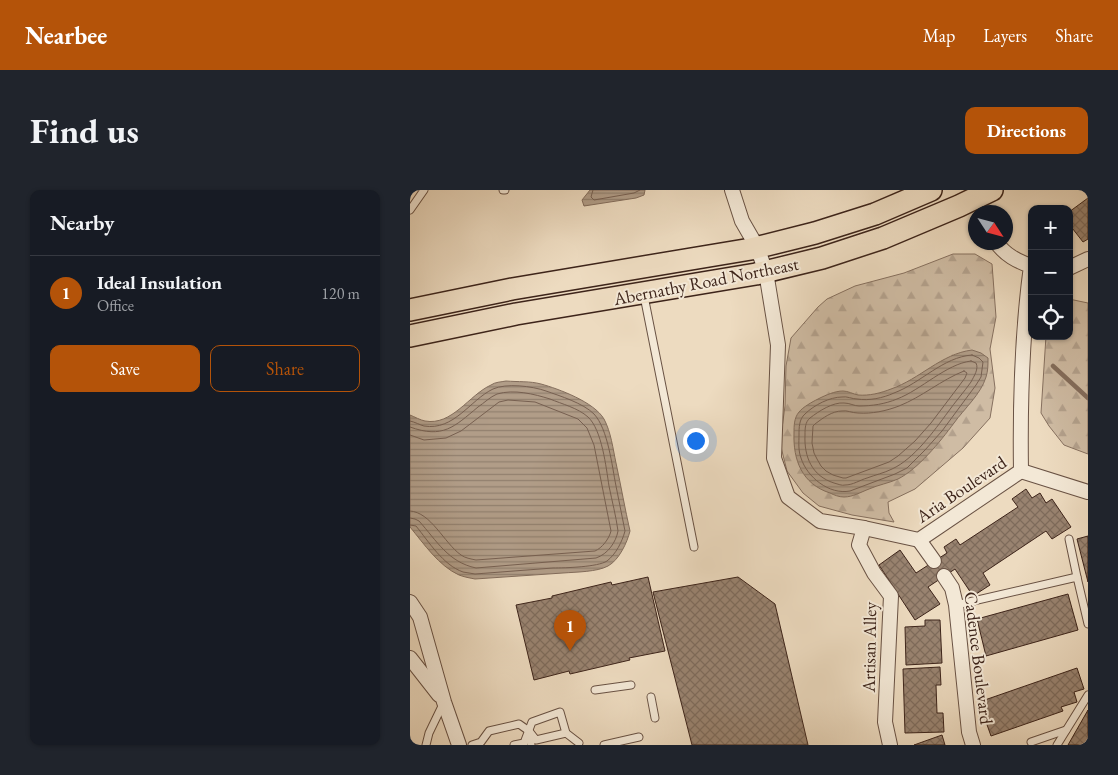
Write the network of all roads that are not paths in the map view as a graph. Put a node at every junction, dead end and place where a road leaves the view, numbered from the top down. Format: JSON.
{"nodes":[{"id":1,"x":424,"y":190,"type":"edge"},
{"id":2,"x":732,"y":190,"type":"edge"},
{"id":3,"x":931,"y":190,"type":"edge"},
{"id":4,"x":992,"y":190,"type":"edge"},
{"id":5,"x":976,"y":205,"type":"edge"},
{"id":6,"x":968,"y":208,"type":"edge"},
{"id":7,"x":410,"y":210,"type":"edge"},
{"id":8,"x":757,"y":248,"type":"junction"},
{"id":9,"x":1003,"y":250,"type":"edge"},
{"id":10,"x":1088,"y":259,"type":"edge"},
{"id":11,"x":1028,"y":265,"type":"edge"},
{"id":12,"x":1073,"y":267,"type":"edge"},
{"id":13,"x":766,"y":272,"type":"junction"},
{"id":14,"x":643,"y":293,"type":"junction"},
{"id":15,"x":1029,"y":295,"type":"edge"},
{"id":16,"x":410,"y":310,"type":"edge"},
{"id":17,"x":410,"y":336,"type":"edge"},
{"id":18,"x":1022,"y":471,"type":"junction"},
{"id":19,"x":1088,"y":492,"type":"edge"},
{"id":20,"x":864,"y":528,"type":"junction"},
{"id":21,"x":1069,"y":539,"type":"dead end"},
{"id":22,"x":920,"y":540,"type":"junction"},
{"id":23,"x":694,"y":548,"type":"dead end"},
{"id":24,"x":934,"y":561,"type":"dead end"},
{"id":25,"x":944,"y":576,"type":"dead end"},
{"id":26,"x":1076,"y":577,"type":"junction"},
{"id":27,"x":410,"y":602,"type":"edge"},
{"id":28,"x":956,"y":605,"type":"junction"},
{"id":29,"x":1088,"y":624,"type":"edge"},
{"id":30,"x":410,"y":658,"type":"edge"},
{"id":31,"x":631,"y":685,"type":"dead end"},
{"id":32,"x":596,"y":690,"type":"dead end"},
{"id":33,"x":1088,"y":695,"type":"edge"},
{"id":34,"x":651,"y":697,"type":"dead end"},
{"id":35,"x":444,"y":702,"type":"junction"},
{"id":36,"x":655,"y":718,"type":"dead end"},
{"id":37,"x":1066,"y":730,"type":"junction"},
{"id":38,"x":529,"y":731,"type":"junction"},
{"id":39,"x":566,"y":733,"type":"junction"},
{"id":40,"x":639,"y":737,"type":"dead end"},
{"id":41,"x":579,"y":743,"type":"dead end"},
{"id":42,"x":483,"y":744,"type":"edge"},
{"id":43,"x":1032,"y":744,"type":"edge"},
{"id":44,"x":426,"y":745,"type":"edge"},
{"id":45,"x":459,"y":745,"type":"edge"},
{"id":46,"x":472,"y":745,"type":"edge"},
{"id":47,"x":514,"y":745,"type":"edge"},
{"id":48,"x":531,"y":745,"type":"edge"},
{"id":49,"x":604,"y":745,"type":"edge"},
{"id":50,"x":890,"y":745,"type":"edge"},
{"id":51,"x":973,"y":745,"type":"edge"},
{"id":52,"x":1023,"y":745,"type":"edge"},
{"id":53,"x":1057,"y":745,"type":"edge"}],
"edges":[{"from":1,"to":7,"type":"lane"},
{"from":2,"to":8,"type":"street","name":"Aria Boulevard"},
{"from":3,"to":8,"type":"main road","name":"Abernathy Road Northeast"},
{"from":4,"to":5,"type":"main road","name":"Abernathy Road Northeast"},
{"from":6,"to":13,"type":"main road","name":"Abernathy Road Northeast"},
{"from":8,"to":13,"type":"street","name":"Aria Boulevard"},
{"from":8,"to":16,"type":"main road","name":"Abernathy Road Northeast"},
{"from":9,"to":11,"type":"street","name":"Aria Boulevard"},
{"from":10,"to":12,"type":"street"},
{"from":13,"to":14,"type":"main road","name":"Abernathy Road Northeast"},
{"from":13,"to":20,"type":"street","name":"Aria Boulevard"},
{"from":14,"to":17,"type":"main road","name":"Abernathy Road Northeast"},
{"from":14,"to":23,"type":"lane"},
{"from":15,"to":18,"type":"street","name":"Aria Boulevard"},
{"from":18,"to":19,"type":"street"},
{"from":18,"to":22,"type":"street","name":"Aria Boulevard"},
{"from":20,"to":22,"type":"street","name":"Aria Boulevard"},
{"from":20,"to":50,"type":"street","name":"Artisan Alley"},
{"from":21,"to":26,"type":"lane"},
{"from":22,"to":24,"type":"street"},
{"from":25,"to":28,"type":"street","name":"Cadence Boulevard"},
{"from":26,"to":28,"type":"lane"},
{"from":26,"to":29,"type":"lane"},
{"from":27,"to":35,"type":"street"},
{"from":28,"to":51,"type":"street","name":"Cadence Boulevard"},
{"from":30,"to":35,"type":"street"},
{"from":31,"to":32,"type":"lane"},
{"from":33,"to":37,"type":"lane"},
{"from":34,"to":36,"type":"lane"},
{"from":35,"to":44,"type":"lane"},
{"from":35,"to":45,"type":"street"},
{"from":37,"to":43,"type":"lane"},
{"from":37,"to":53,"type":"lane"},
{"from":38,"to":39,"type":"lane"},
{"from":38,"to":39,"type":"lane"},
{"from":38,"to":42,"type":"lane"},
{"from":38,"to":47,"type":"lane"},
{"from":38,"to":48,"type":"lane"},
{"from":39,"to":41,"type":"lane"},
{"from":40,"to":49,"type":"lane"},
{"from":42,"to":46,"type":"lane"},
{"from":43,"to":52,"type":"lane"}]}
